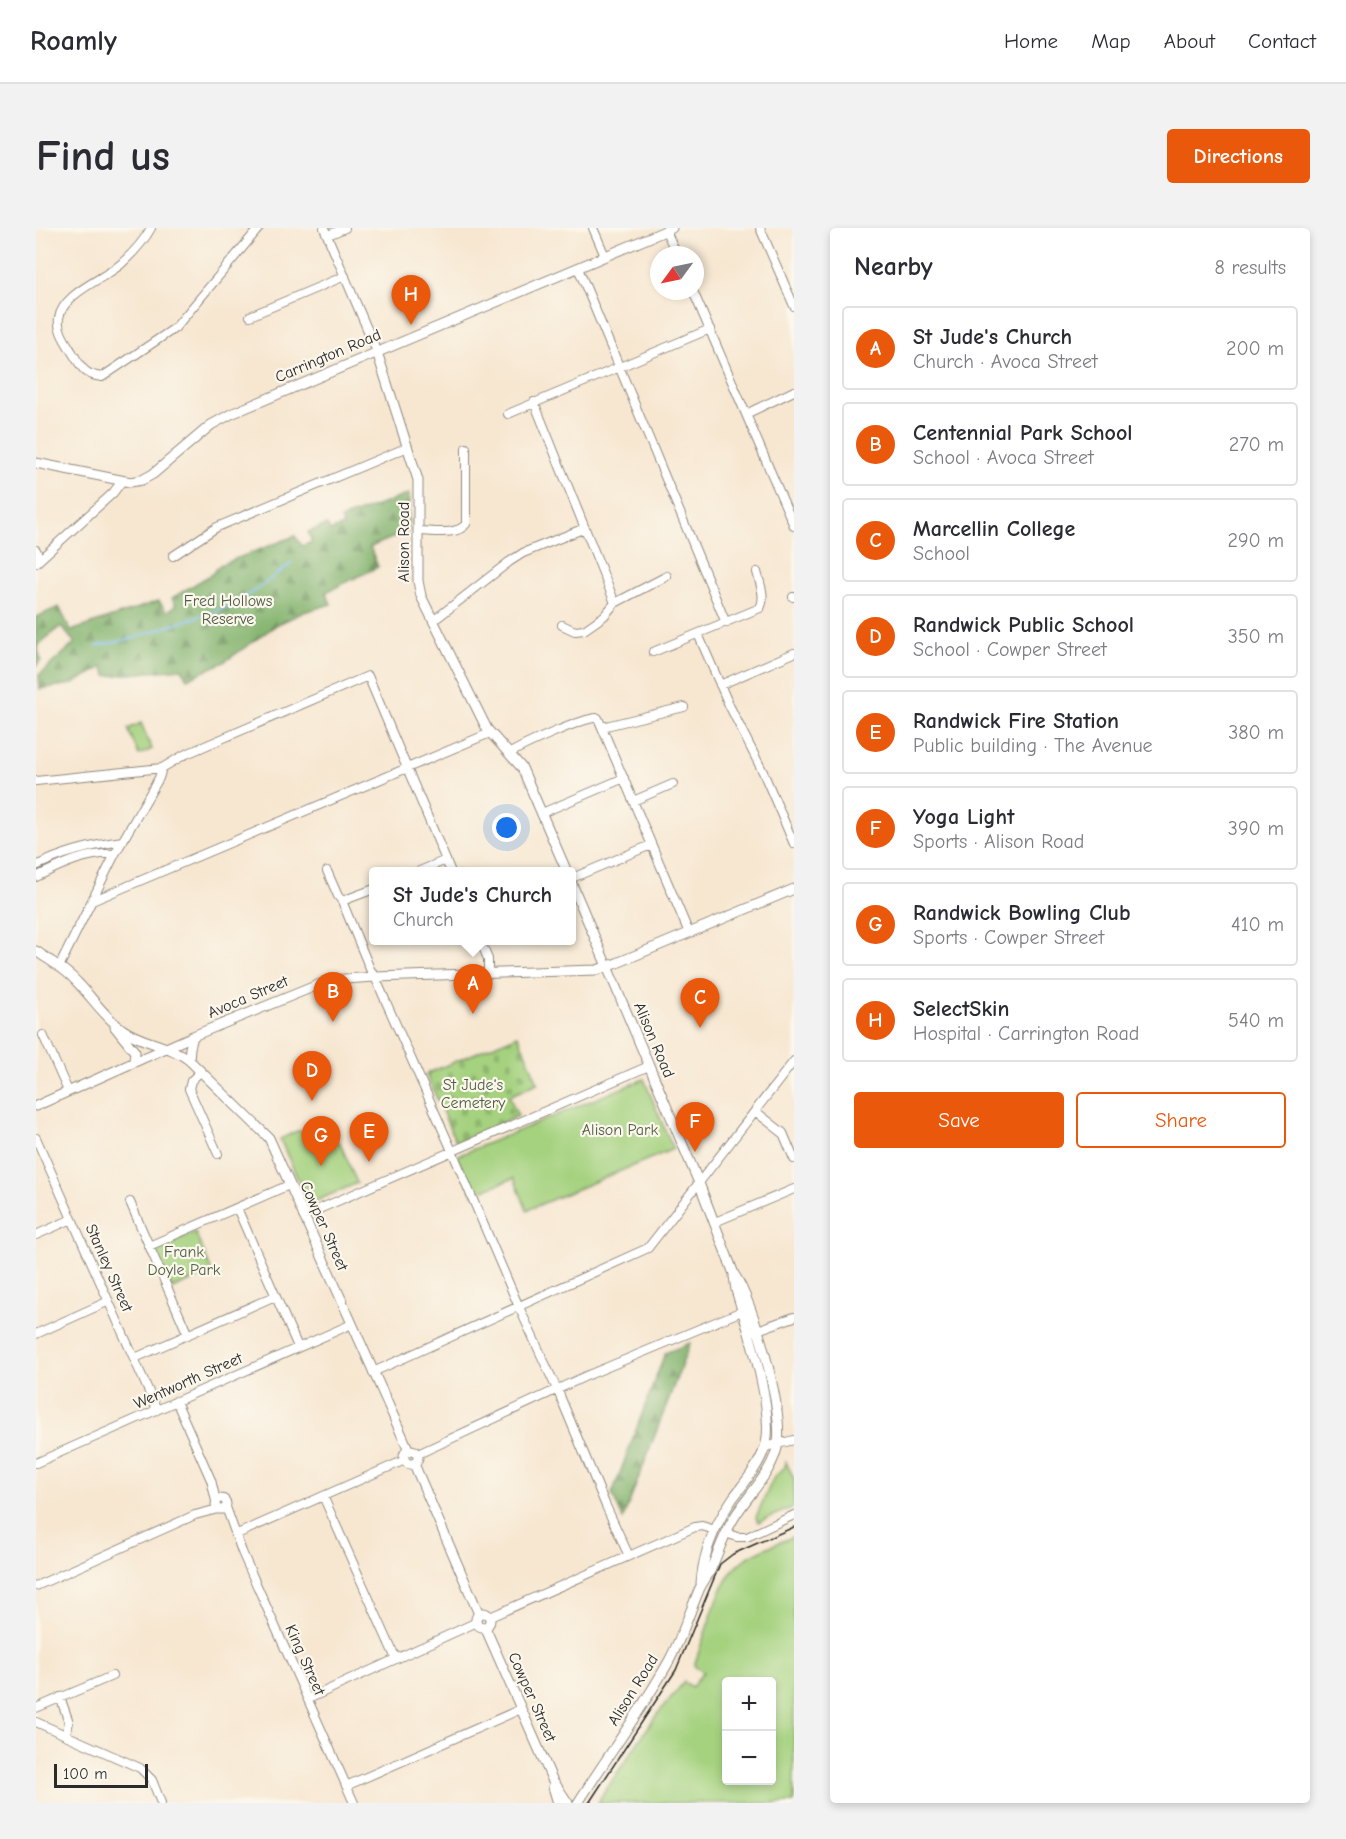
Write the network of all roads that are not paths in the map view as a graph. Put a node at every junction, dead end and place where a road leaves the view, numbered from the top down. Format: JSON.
{"nodes":[{"id":1,"x":151,"y":228,"type":"edge"},
{"id":2,"x":259,"y":228,"type":"edge"},
{"id":3,"x":345,"y":228,"type":"edge"},
{"id":4,"x":593,"y":228,"type":"edge"},
{"id":5,"x":760,"y":228,"type":"edge"},
{"id":6,"x":669,"y":229,"type":"edge"},
{"id":7,"x":326,"y":232,"type":"edge"},
{"id":8,"x":674,"y":246,"type":"edge"},
{"id":9,"x":605,"y":256,"type":"junction"},
{"id":10,"x":578,"y":268,"type":"junction"},
{"id":11,"x":345,"y":276,"type":"junction"},
{"id":12,"x":697,"y":300,"type":"edge"},
{"id":13,"x":794,"y":306,"type":"edge"},
{"id":14,"x":250,"y":316,"type":"dead end"},
{"id":15,"x":710,"y":329,"type":"junction"},
{"id":16,"x":377,"y":352,"type":"junction"},
{"id":17,"x":619,"y":366,"type":"junction"},
{"id":18,"x":794,"y":391,"type":"edge"},
{"id":19,"x":534,"y":402,"type":"junction"},
{"id":20,"x":508,"y":414,"type":"dead end"},
{"id":21,"x":746,"y":414,"type":"junction"},
{"id":22,"x":408,"y":447,"type":"junction"},
{"id":23,"x":466,"y":448,"type":"dead end"},
{"id":24,"x":36,"y":463,"type":"edge"},
{"id":25,"x":122,"y":481,"type":"junction"},
{"id":26,"x":794,"y":526,"type":"edge"},
{"id":27,"x":585,"y":528,"type":"junction"},
{"id":28,"x":418,"y":531,"type":"junction"},
{"id":29,"x":36,"y":550,"type":"edge"},
{"id":30,"x":173,"y":556,"type":"dead end"},
{"id":31,"x":38,"y":561,"type":"edge"},
{"id":32,"x":757,"y":572,"type":"dead end"},
{"id":33,"x":667,"y":576,"type":"dead end"},
{"id":34,"x":615,"y":603,"type":"junction"},
{"id":35,"x":433,"y":621,"type":"junction"},
{"id":36,"x":726,"y":623,"type":"junction"},
{"id":37,"x":562,"y":625,"type":"dead end"},
{"id":38,"x":698,"y":634,"type":"junction"},
{"id":39,"x":653,"y":652,"type":"dead end"},
{"id":40,"x":794,"y":653,"type":"edge"},
{"id":41,"x":720,"y":685,"type":"junction"},
{"id":42,"x":684,"y":706,"type":"dead end"},
{"id":43,"x":602,"y":727,"type":"junction"},
{"id":44,"x":490,"y":733,"type":"junction"},
{"id":45,"x":509,"y":754,"type":"junction"},
{"id":46,"x":162,"y":768,"type":"junction"},
{"id":47,"x":407,"y":768,"type":"junction"},
{"id":48,"x":624,"y":778,"type":"junction"},
{"id":49,"x":36,"y":781,"type":"edge"},
{"id":50,"x":673,"y":784,"type":"dead end"},
{"id":51,"x":633,"y":801,"type":"junction"},
{"id":52,"x":542,"y":813,"type":"junction"},
{"id":53,"x":123,"y":841,"type":"junction"},
{"id":54,"x":794,"y":844,"type":"edge"},
{"id":55,"x":651,"y":845,"type":"junction"},
{"id":56,"x":115,"y":854,"type":"junction"},
{"id":57,"x":446,"y":860,"type":"junction"},
{"id":58,"x":36,"y":866,"type":"edge"},
{"id":59,"x":429,"y":867,"type":"edge"},
{"id":60,"x":449,"y":867,"type":"edge"},
{"id":61,"x":565,"y":867,"type":"edge"},
{"id":62,"x":327,"y":871,"type":"dead end"},
{"id":63,"x":576,"y":876,"type":"edge"},
{"id":64,"x":36,"y":877,"type":"edge"},
{"id":65,"x":794,"y":889,"type":"edge"},
{"id":66,"x":369,"y":891,"type":"edge"},
{"id":67,"x":576,"y":893,"type":"edge"},
{"id":68,"x":92,"y":901,"type":"junction"},
{"id":69,"x":342,"y":901,"type":"junction"},
{"id":70,"x":689,"y":933,"type":"junction"},
{"id":71,"x":482,"y":945,"type":"edge"},
{"id":72,"x":36,"y":951,"type":"edge"},
{"id":73,"x":59,"y":967,"type":"junction"},
{"id":74,"x":607,"y":967,"type":"junction"},
{"id":75,"x":488,"y":973,"type":"junction"},
{"id":76,"x":375,"y":977,"type":"junction"},
{"id":77,"x":108,"y":1016,"type":"junction"},
{"id":78,"x":43,"y":1035,"type":"dead end"},
{"id":79,"x":193,"y":1036,"type":"junction"},
{"id":80,"x":167,"y":1048,"type":"junction"},
{"id":81,"x":189,"y":1060,"type":"junction"},
{"id":82,"x":794,"y":1061,"type":"edge"},
{"id":83,"x":134,"y":1062,"type":"junction"},
{"id":84,"x":649,"y":1066,"type":"junction"},
{"id":85,"x":201,"y":1071,"type":"junction"},
{"id":86,"x":68,"y":1091,"type":"junction"},
{"id":87,"x":36,"y":1106,"type":"edge"},
{"id":88,"x":755,"y":1111,"type":"junction"},
{"id":89,"x":36,"y":1138,"type":"edge"},
{"id":90,"x":452,"y":1151,"type":"junction"},
{"id":91,"x":218,"y":1154,"type":"dead end"},
{"id":92,"x":794,"y":1159,"type":"edge"},
{"id":93,"x":699,"y":1183,"type":"junction"},
{"id":94,"x":289,"y":1185,"type":"junction"},
{"id":95,"x":794,"y":1190,"type":"edge"},
{"id":96,"x":130,"y":1202,"type":"dead end"},
{"id":97,"x":237,"y":1208,"type":"junction"},
{"id":98,"x":303,"y":1216,"type":"junction"},
{"id":99,"x":72,"y":1219,"type":"junction"},
{"id":100,"x":715,"y":1222,"type":"junction"},
{"id":101,"x":36,"y":1235,"type":"edge"},
{"id":102,"x":149,"y":1246,"type":"junction"},
{"id":103,"x":734,"y":1274,"type":"junction"},
{"id":104,"x":275,"y":1296,"type":"junction"},
{"id":105,"x":109,"y":1301,"type":"junction"},
{"id":106,"x":519,"y":1306,"type":"junction"},
{"id":107,"x":742,"y":1311,"type":"junction"},
{"id":108,"x":794,"y":1317,"type":"edge"},
{"id":109,"x":352,"y":1324,"type":"junction"},
{"id":110,"x":753,"y":1332,"type":"junction"},
{"id":111,"x":36,"y":1334,"type":"edge"},
{"id":112,"x":188,"y":1335,"type":"junction"},
{"id":113,"x":298,"y":1347,"type":"junction"},
{"id":114,"x":135,"y":1358,"type":"junction"},
{"id":115,"x":373,"y":1372,"type":"junction"},
{"id":116,"x":558,"y":1391,"type":"junction"},
{"id":117,"x":177,"y":1401,"type":"junction"},
{"id":118,"x":157,"y":1410,"type":"junction"},
{"id":119,"x":794,"y":1440,"type":"edge"},
{"id":120,"x":778,"y":1444,"type":"junction"},
{"id":121,"x":765,"y":1447,"type":"junction"},
{"id":122,"x":411,"y":1457,"type":"junction"},
{"id":123,"x":36,"y":1463,"type":"edge"},
{"id":124,"x":323,"y":1496,"type":"junction"},
{"id":125,"x":220,"y":1505,"type":"junction"},
{"id":126,"x":794,"y":1515,"type":"edge"},
{"id":127,"x":715,"y":1530,"type":"junction"},
{"id":128,"x":234,"y":1532,"type":"junction"},
{"id":129,"x":726,"y":1533,"type":"junction"},
{"id":130,"x":629,"y":1556,"type":"junction"},
{"id":131,"x":36,"y":1586,"type":"edge"},
{"id":132,"x":700,"y":1587,"type":"junction"},
{"id":133,"x":490,"y":1617,"type":"joint"},
{"id":134,"x":480,"y":1621,"type":"junction"},
{"id":135,"x":396,"y":1659,"type":"junction"},
{"id":136,"x":112,"y":1676,"type":"dead end"},
{"id":137,"x":60,"y":1698,"type":"junction"},
{"id":138,"x":308,"y":1700,"type":"junction"},
{"id":139,"x":36,"y":1708,"type":"edge"},
{"id":140,"x":521,"y":1708,"type":"junction"},
{"id":141,"x":36,"y":1722,"type":"edge"},
{"id":142,"x":66,"y":1735,"type":"junction"},
{"id":143,"x":552,"y":1779,"type":"junction"},
{"id":144,"x":346,"y":1786,"type":"junction"},
{"id":145,"x":161,"y":1803,"type":"edge"},
{"id":146,"x":354,"y":1803,"type":"edge"},
{"id":147,"x":558,"y":1803,"type":"edge"},
{"id":148,"x":568,"y":1803,"type":"edge"},
{"id":149,"x":578,"y":1803,"type":"edge"}],
"edges":[{"from":1,"to":2,"type":"street"},
{"from":3,"to":7,"type":"street"},
{"from":4,"to":9,"type":"street"},
{"from":5,"to":13,"type":"street"},
{"from":6,"to":8,"type":"street"},
{"from":6,"to":9,"type":"main road","name":"Carrington Road"},
{"from":7,"to":11,"type":"street","name":"Alison Road"},
{"from":9,"to":10,"type":"main road","name":"Carrington Road"},
{"from":10,"to":16,"type":"main road","name":"Carrington Road"},
{"from":10,"to":17,"type":"street"},
{"from":11,"to":14,"type":"street"},
{"from":11,"to":16,"type":"street","name":"Alison Road"},
{"from":12,"to":15,"type":"street"},
{"from":15,"to":17,"type":"street"},
{"from":15,"to":21,"type":"street"},
{"from":16,"to":22,"type":"main road","name":"Alison Road"},
{"from":16,"to":25,"type":"main road","name":"Carrington Road"},
{"from":17,"to":19,"type":"street"},
{"from":17,"to":36,"type":"street"},
{"from":18,"to":21,"type":"street"},
{"from":19,"to":20,"type":"street"},
{"from":19,"to":27,"type":"street"},
{"from":21,"to":26,"type":"street"},
{"from":22,"to":28,"type":"main road","name":"Alison Road"},
{"from":22,"to":30,"type":"street"},
{"from":23,"to":28,"type":"street"},
{"from":24,"to":25,"type":"main road","name":"Carrington Road"},
{"from":25,"to":31,"type":"street"},
{"from":27,"to":34,"type":"street"},
{"from":27,"to":35,"type":"street"},
{"from":28,"to":35,"type":"main road","name":"Alison Road"},
{"from":29,"to":31,"type":"street"},
{"from":32,"to":36,"type":"street"},
{"from":33,"to":34,"type":"street"},
{"from":34,"to":37,"type":"street"},
{"from":35,"to":44,"type":"main road","name":"Alison Road"},
{"from":36,"to":38,"type":"street"},
{"from":38,"to":39,"type":"street"},
{"from":38,"to":41,"type":"street"},
{"from":40,"to":41,"type":"street"},
{"from":41,"to":54,"type":"street"},
{"from":42,"to":43,"type":"street"},
{"from":43,"to":45,"type":"street"},
{"from":43,"to":48,"type":"street"},
{"from":44,"to":45,"type":"main road","name":"Alison Road"},
{"from":44,"to":47,"type":"street"},
{"from":45,"to":52,"type":"main road","name":"Alison Road"},
{"from":46,"to":47,"type":"street"},
{"from":46,"to":49,"type":"street"},
{"from":46,"to":53,"type":"street"},
{"from":47,"to":57,"type":"street"},
{"from":47,"to":68,"type":"street"},
{"from":48,"to":51,"type":"street"},
{"from":48,"to":52,"type":"street"},
{"from":50,"to":51,"type":"street"},
{"from":51,"to":55,"type":"street"},
{"from":52,"to":61,"type":"main road","name":"Alison Road"},
{"from":53,"to":56,"type":"street"},
{"from":53,"to":58,"type":"street"},
{"from":55,"to":63,"type":"street"},
{"from":55,"to":70,"type":"street"},
{"from":56,"to":64,"type":"street"},
{"from":56,"to":68,"type":"street"},
{"from":57,"to":59,"type":"street"},
{"from":57,"to":60,"type":"street"},
{"from":62,"to":69,"type":"street"},
{"from":65,"to":70,"type":"main road","name":"Avoca Street"},
{"from":66,"to":69,"type":"street"},
{"from":67,"to":74,"type":"main road","name":"Alison Road"},
{"from":68,"to":73,"type":"street"},
{"from":69,"to":76,"type":"street"},
{"from":70,"to":74,"type":"main road","name":"Avoca Street"},
{"from":71,"to":75,"type":"street"},
{"from":72,"to":73,"type":"main road"},
{"from":73,"to":77,"type":"main road"},
{"from":74,"to":75,"type":"main road","name":"Avoca Street"},
{"from":74,"to":84,"type":"main road","name":"Alison Road"},
{"from":75,"to":76,"type":"main road","name":"Avoca Street"},
{"from":76,"to":79,"type":"main road","name":"Avoca Street"},
{"from":76,"to":90,"type":"street"},
{"from":77,"to":80,"type":"main road","name":"Cowper Street"},
{"from":77,"to":83,"type":"main road"},
{"from":78,"to":86,"type":"street"},
{"from":79,"to":80,"type":"main road","name":"Avoca Street"},
{"from":79,"to":81,"type":"main road"},
{"from":80,"to":81,"type":"main road","name":"Cowper Street"},
{"from":80,"to":83,"type":"main road","name":"Avoca Street"},
{"from":81,"to":85,"type":"main road","name":"Cowper Street"},
{"from":82,"to":88,"type":"street"},
{"from":83,"to":86,"type":"main road","name":"Avoca Street"},
{"from":84,"to":90,"type":"street"},
{"from":84,"to":93,"type":"main road","name":"Alison Road"},
{"from":85,"to":91,"type":"street"},
{"from":85,"to":94,"type":"main road","name":"Cowper Street"},
{"from":86,"to":87,"type":"main road","name":"Avoca Street"},
{"from":88,"to":92,"type":"street"},
{"from":88,"to":93,"type":"street"},
{"from":89,"to":99,"type":"street","name":"Stanley Street"},
{"from":90,"to":98,"type":"street"},
{"from":90,"to":106,"type":"street"},
{"from":93,"to":100,"type":"main road","name":"Alison Road"},
{"from":93,"to":106,"type":"street"},
{"from":94,"to":97,"type":"street"},
{"from":94,"to":98,"type":"main road","name":"Cowper Street"},
{"from":95,"to":100,"type":"street"},
{"from":96,"to":102,"type":"street"},
{"from":97,"to":102,"type":"street"},
{"from":97,"to":104,"type":"street"},
{"from":98,"to":109,"type":"main road","name":"Cowper Street"},
{"from":99,"to":101,"type":"street"},
{"from":99,"to":105,"type":"street","name":"Stanley Street"},
{"from":100,"to":103,"type":"main road","name":"Alison Road"},
{"from":102,"to":112,"type":"street"},
{"from":103,"to":107,"type":"main road","name":"Alison Road"},
{"from":103,"to":110,"type":"main road","name":"Alison Road"},
{"from":104,"to":112,"type":"street"},
{"from":104,"to":113,"type":"street"},
{"from":105,"to":111,"type":"street"},
{"from":105,"to":114,"type":"street","name":"Stanley Street"},
{"from":106,"to":115,"type":"street"},
{"from":106,"to":116,"type":"street"},
{"from":107,"to":110,"type":"main road","name":"Alison Road"},
{"from":107,"to":116,"type":"street"},
{"from":108,"to":110,"type":"street"},
{"from":109,"to":113,"type":"street","name":"Wentworth Street"},
{"from":109,"to":115,"type":"main road","name":"Cowper Street"},
{"from":110,"to":120,"type":"main road","name":"Alison Road"},
{"from":110,"to":121,"type":"main road","name":"Alison Road"},
{"from":112,"to":114,"type":"street"},
{"from":113,"to":117,"type":"street","name":"Wentworth Street"},
{"from":114,"to":118,"type":"street","name":"Stanley Street"},
{"from":115,"to":122,"type":"main road","name":"Cowper Street"},
{"from":116,"to":122,"type":"street"},
{"from":116,"to":130,"type":"street"},
{"from":117,"to":118,"type":"street","name":"Wentworth Street"},
{"from":117,"to":125,"type":"street","name":"King Street"},
{"from":118,"to":123,"type":"street","name":"Wentworth Street"},
{"from":119,"to":120,"type":"street"},
{"from":120,"to":121,"type":"street"},
{"from":120,"to":129,"type":"main road","name":"Alison Road"},
{"from":121,"to":127,"type":"main road","name":"Alison Road"},
{"from":122,"to":124,"type":"street"},
{"from":122,"to":134,"type":"main road","name":"Cowper Street"},
{"from":124,"to":128,"type":"street"},
{"from":124,"to":135,"type":"street"},
{"from":125,"to":128,"type":"street","name":"King Street"},
{"from":125,"to":131,"type":"street"},
{"from":126,"to":129,"type":"street"},
{"from":127,"to":129,"type":"main road"},
{"from":127,"to":130,"type":"street"},
{"from":127,"to":132,"type":"main road","name":"Alison Road"},
{"from":128,"to":138,"type":"street","name":"King Street"},
{"from":129,"to":132,"type":"main road","name":"Alison Road"},
{"from":130,"to":133,"type":"street"},
{"from":132,"to":149,"type":"main road","name":"Alison Road"},
{"from":133,"to":134,"type":"main road"},
{"from":134,"to":135,"type":"street"},
{"from":134,"to":140,"type":"main road","name":"Cowper Street"},
{"from":135,"to":138,"type":"street"},
{"from":136,"to":137,"type":"street"},
{"from":137,"to":139,"type":"street"},
{"from":137,"to":142,"type":"street"},
{"from":138,"to":144,"type":"street","name":"King Street"},
{"from":140,"to":143,"type":"main road","name":"Cowper Street"},
{"from":140,"to":144,"type":"street"},
{"from":141,"to":142,"type":"street"},
{"from":142,"to":145,"type":"street"},
{"from":143,"to":147,"type":"main road","name":"Cowper Street"},
{"from":143,"to":148,"type":"main road","name":"Cowper Street"},
{"from":144,"to":146,"type":"street","name":"King Street"}]}
